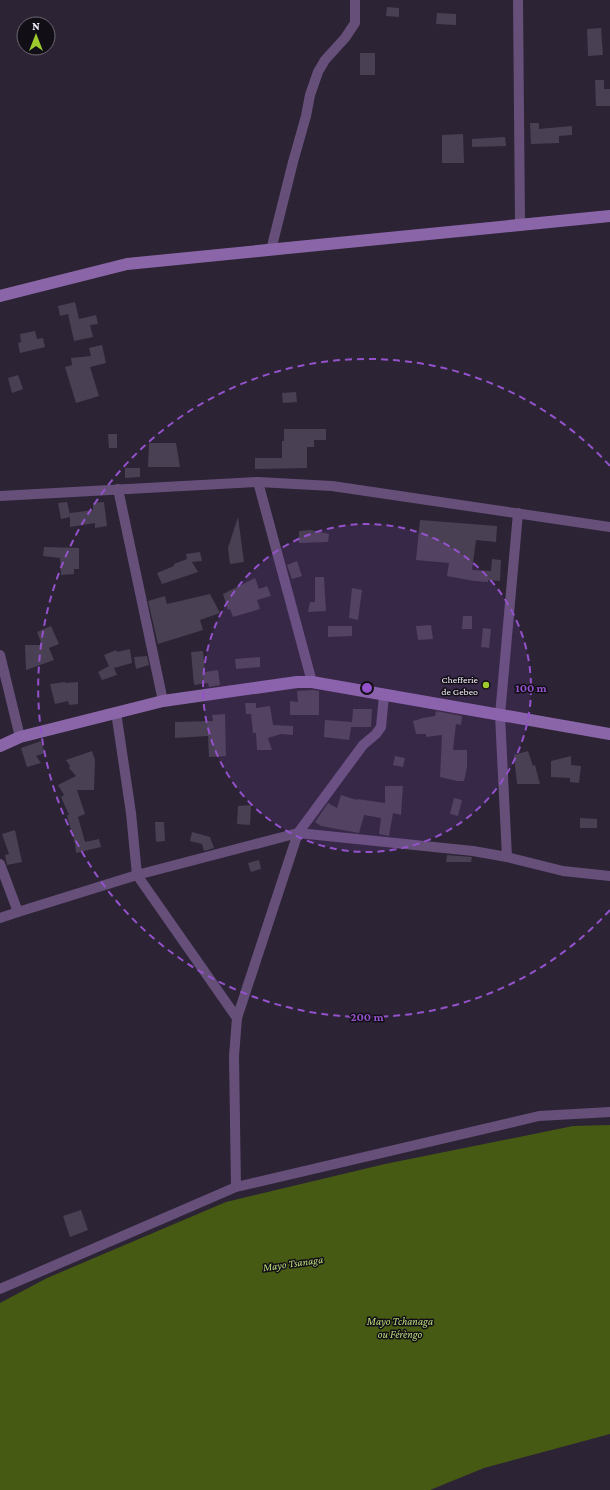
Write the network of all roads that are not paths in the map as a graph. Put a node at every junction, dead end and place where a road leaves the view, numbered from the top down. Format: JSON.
{"nodes":[{"id":1,"x":355,"y":0,"type":"edge"},
{"id":2,"x":518,"y":0,"type":"edge"},
{"id":3,"x":610,"y":216,"type":"edge"},
{"id":4,"x":520,"y":224,"type":"junction"},
{"id":5,"x":271,"y":250,"type":"junction"},
{"id":6,"x":0,"y":296,"type":"edge"},
{"id":7,"x":258,"y":482,"type":"junction"},
{"id":8,"x":118,"y":489,"type":"junction"},
{"id":9,"x":0,"y":496,"type":"edge"},
{"id":10,"x":518,"y":513,"type":"junction"},
{"id":11,"x":610,"y":527,"type":"edge"},
{"id":12,"x":0,"y":655,"type":"edge"},
{"id":13,"x":312,"y":682,"type":"junction"},
{"id":14,"x":384,"y":695,"type":"junction"},
{"id":15,"x":163,"y":701,"type":"junction"},
{"id":16,"x":116,"y":712,"type":"junction"},
{"id":17,"x":500,"y":715,"type":"junction"},
{"id":18,"x":610,"y":734,"type":"edge"},
{"id":19,"x":20,"y":737,"type":"junction"},
{"id":20,"x":0,"y":746,"type":"edge"},
{"id":21,"x":298,"y":833,"type":"junction"},
{"id":22,"x":507,"y":857,"type":"junction"},
{"id":23,"x":0,"y":864,"type":"edge"},
{"id":24,"x":138,"y":875,"type":"junction"},
{"id":25,"x":610,"y":876,"type":"edge"},
{"id":26,"x":18,"y":912,"type":"junction"},
{"id":27,"x":0,"y":918,"type":"edge"},
{"id":28,"x":237,"y":1018,"type":"junction"},
{"id":29,"x":610,"y":1112,"type":"edge"},
{"id":30,"x":236,"y":1187,"type":"junction"},
{"id":31,"x":0,"y":1288,"type":"edge"}],
"edges":[{"from":1,"to":5,"type":"street"},
{"from":2,"to":4,"type":"street"},
{"from":3,"to":4,"type":"street"},
{"from":4,"to":5,"type":"street"},
{"from":5,"to":6,"type":"street"},
{"from":7,"to":8,"type":"street"},
{"from":7,"to":10,"type":"street"},
{"from":7,"to":13,"type":"street"},
{"from":8,"to":9,"type":"street"},
{"from":8,"to":15,"type":"street"},
{"from":10,"to":11,"type":"street"},
{"from":10,"to":17,"type":"street"},
{"from":12,"to":19,"type":"street"},
{"from":13,"to":14,"type":"street"},
{"from":13,"to":15,"type":"street"},
{"from":14,"to":17,"type":"street"},
{"from":14,"to":21,"type":"street"},
{"from":15,"to":16,"type":"street"},
{"from":16,"to":19,"type":"street"},
{"from":16,"to":24,"type":"street"},
{"from":17,"to":18,"type":"street"},
{"from":17,"to":22,"type":"street"},
{"from":19,"to":20,"type":"street"},
{"from":21,"to":22,"type":"street"},
{"from":21,"to":24,"type":"street"},
{"from":21,"to":28,"type":"street"},
{"from":22,"to":25,"type":"street"},
{"from":23,"to":26,"type":"street"},
{"from":24,"to":26,"type":"street"},
{"from":24,"to":28,"type":"street"},
{"from":26,"to":27,"type":"street"},
{"from":28,"to":30,"type":"street"},
{"from":29,"to":30,"type":"street"},
{"from":30,"to":31,"type":"street"}]}
